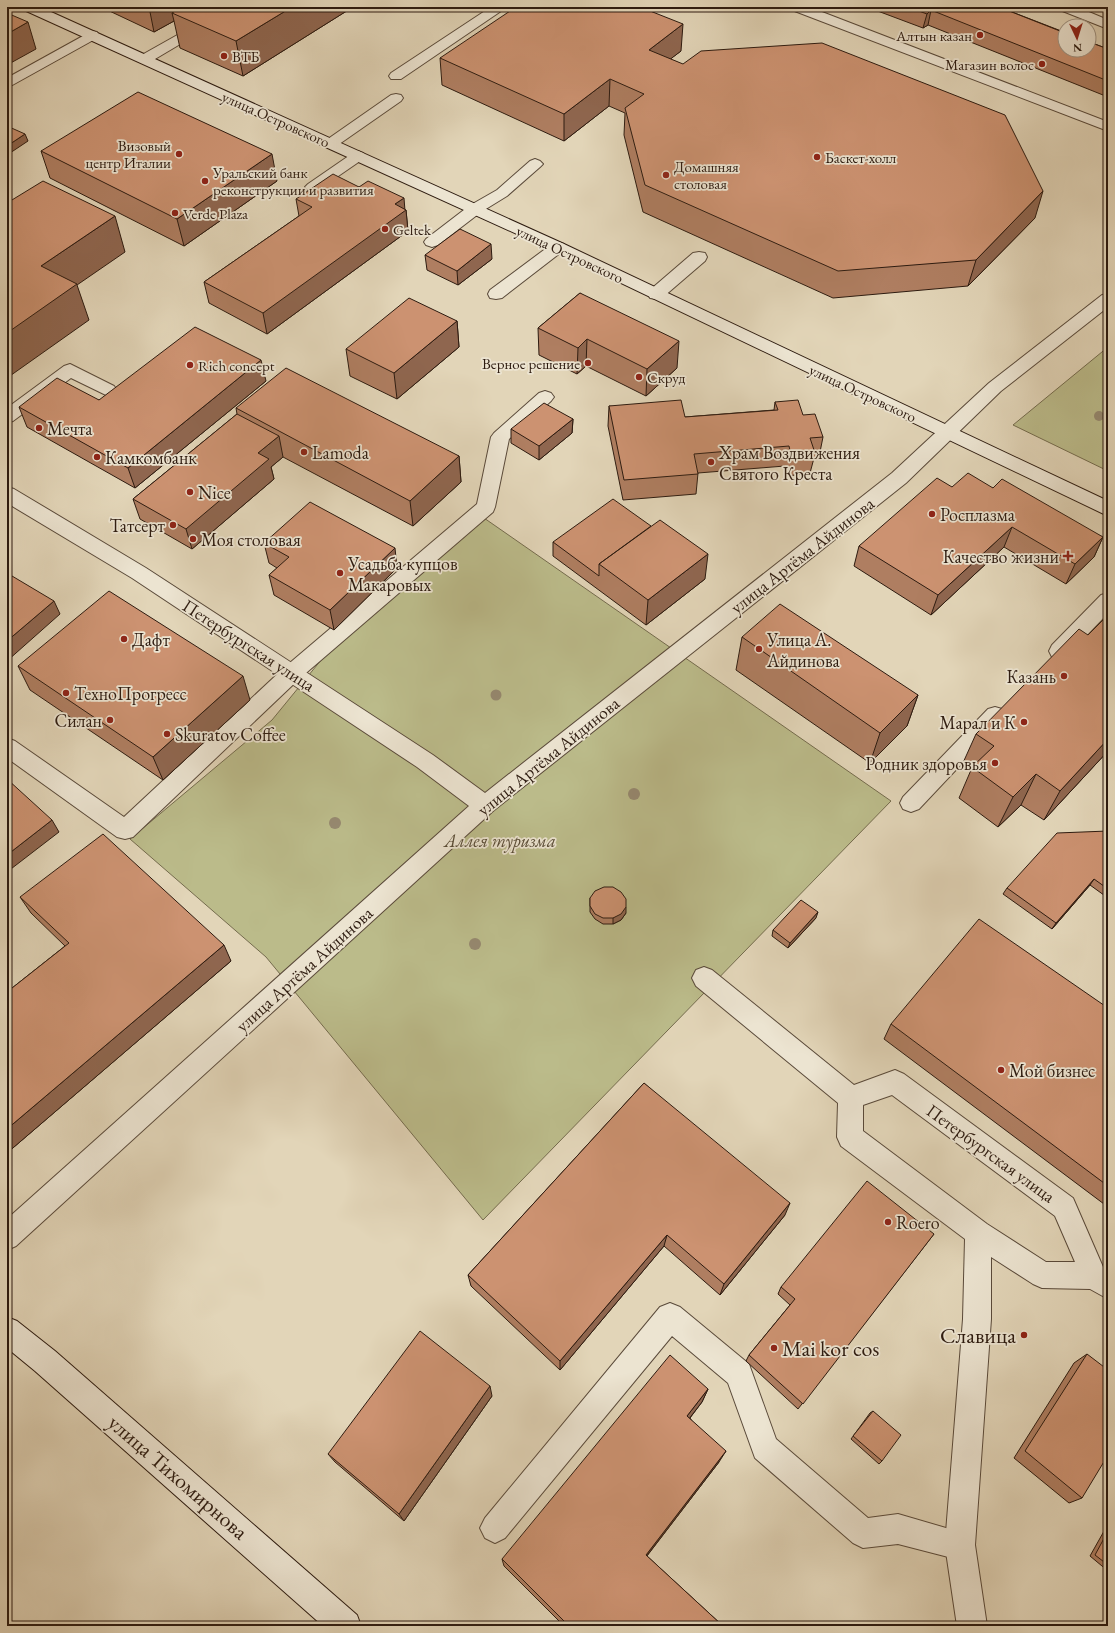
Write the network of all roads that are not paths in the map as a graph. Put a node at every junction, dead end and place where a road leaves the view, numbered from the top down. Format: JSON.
{"nodes":[{"id":1,"x":29,"y":7,"type":"edge"},
{"id":2,"x":500,"y":7,"type":"edge"},
{"id":3,"x":797,"y":7,"type":"edge"},
{"id":4,"x":1065,"y":7,"type":"edge"},
{"id":5,"x":216,"y":18,"type":"edge"},
{"id":6,"x":1108,"y":25,"type":"edge"},
{"id":7,"x":92,"y":35,"type":"junction"},
{"id":8,"x":145,"y":59,"type":"junction"},
{"id":9,"x":396,"y":76,"type":"dead end"},
{"id":10,"x":7,"y":84,"type":"edge"},
{"id":11,"x":396,"y":98,"type":"dead end"},
{"id":12,"x":1108,"y":127,"type":"edge"},
{"id":13,"x":330,"y":144,"type":"junction"},
{"id":14,"x":358,"y":156,"type":"junction"},
{"id":15,"x":535,"y":164,"type":"dead end"},
{"id":16,"x":313,"y":187,"type":"edge"},
{"id":17,"x":475,"y":210,"type":"junction"},
{"id":18,"x":432,"y":242,"type":"dead end"},
{"id":19,"x":558,"y":247,"type":"junction"},
{"id":20,"x":699,"y":257,"type":"dead end"},
{"id":21,"x":496,"y":294,"type":"dead end"},
{"id":22,"x":656,"y":294,"type":"junction"},
{"id":23,"x":1108,"y":299,"type":"edge"},
{"id":24,"x":108,"y":390,"type":"dead end"},
{"id":25,"x":545,"y":397,"type":"dead end"},
{"id":26,"x":7,"y":417,"type":"edge"},
{"id":27,"x":949,"y":433,"type":"junction"},
{"id":28,"x":7,"y":494,"type":"edge"},
{"id":29,"x":1108,"y":509,"type":"edge"},
{"id":30,"x":1108,"y":600,"type":"edge"},
{"id":31,"x":1045,"y":664,"type":"edge"},
{"id":32,"x":292,"y":673,"type":"junction"},
{"id":33,"x":1008,"y":703,"type":"edge"},
{"id":34,"x":7,"y":747,"type":"edge"},
{"id":35,"x":911,"y":803,"type":"dead end"},
{"id":36,"x":485,"y":805,"type":"junction"},
{"id":37,"x":704,"y":978,"type":"dead end"},
{"id":38,"x":851,"y":1098,"type":"junction"},
{"id":39,"x":978,"y":1233,"type":"junction"},
{"id":40,"x":7,"y":1237,"type":"edge"},
{"id":41,"x":1101,"y":1281,"type":"edge"},
{"id":42,"x":7,"y":1331,"type":"edge"},
{"id":43,"x":495,"y":1528,"type":"dead end"},
{"id":44,"x":960,"y":1546,"type":"junction"},
{"id":45,"x":346,"y":1626,"type":"edge"},
{"id":46,"x":972,"y":1626,"type":"edge"}],
"edges":[{"from":1,"to":7,"type":"street","name":"улица Островского"},
{"from":2,"to":9,"type":"street"},
{"from":3,"to":12,"type":"street"},
{"from":4,"to":6,"type":"street"},
{"from":5,"to":8,"type":"street"},
{"from":7,"to":8,"type":"street","name":"улица Островского"},
{"from":7,"to":10,"type":"street"},
{"from":8,"to":13,"type":"street","name":"улица Островского"},
{"from":11,"to":13,"type":"street"},
{"from":13,"to":14,"type":"street","name":"улица Островского"},
{"from":14,"to":16,"type":"street"},
{"from":14,"to":17,"type":"street","name":"улица Островского"},
{"from":15,"to":17,"type":"street"},
{"from":17,"to":18,"type":"street"},
{"from":17,"to":19,"type":"street","name":"улица Островского"},
{"from":19,"to":21,"type":"street"},
{"from":19,"to":22,"type":"street","name":"улица Островского"},
{"from":20,"to":22,"type":"street"},
{"from":22,"to":27,"type":"street","name":"улица Островского"},
{"from":23,"to":27,"type":"street","name":"улица Артёма Айдинова"},
{"from":24,"to":26,"type":"street"},
{"from":25,"to":32,"type":"street"},
{"from":27,"to":29,"type":"street","name":"улица Островского"},
{"from":27,"to":36,"type":"street","name":"улица Артёма Айдинова"},
{"from":28,"to":32,"type":"street","name":"Петербургская улица"},
{"from":30,"to":31,"type":"street"},
{"from":32,"to":34,"type":"street"},
{"from":32,"to":36,"type":"street","name":"Петербургская улица"},
{"from":33,"to":35,"type":"street"},
{"from":36,"to":40,"type":"street","name":"улица Артёма Айдинова"},
{"from":37,"to":38,"type":"street"},
{"from":38,"to":39,"type":"street","name":"Петербургская улица"},
{"from":38,"to":41,"type":"street","name":"Петербургская улица"},
{"from":39,"to":41,"type":"street","name":"Петербургская улица"},
{"from":39,"to":44,"type":"street"},
{"from":42,"to":45,"type":"street","name":"улица Тихомирнова"},
{"from":43,"to":44,"type":"street"},
{"from":44,"to":46,"type":"street"}]}
